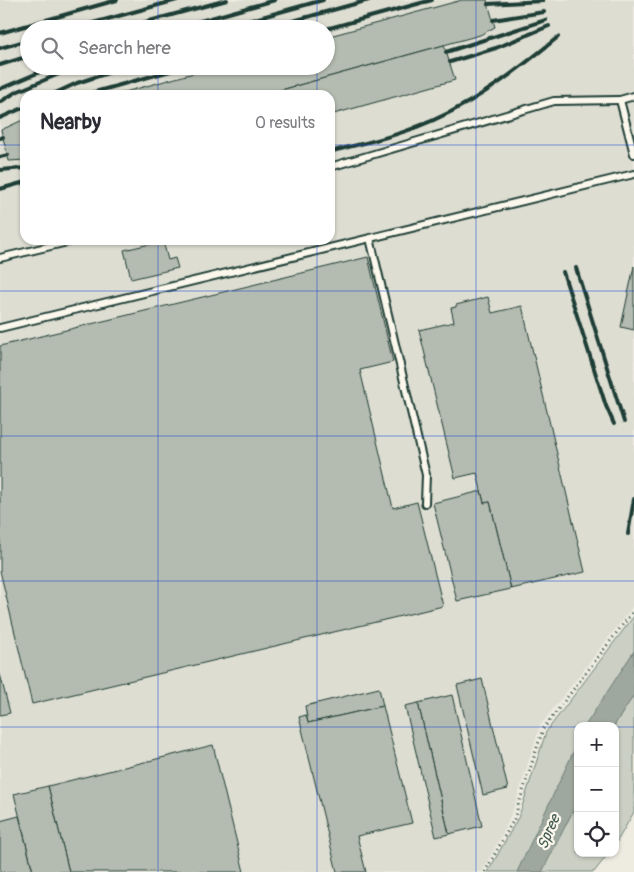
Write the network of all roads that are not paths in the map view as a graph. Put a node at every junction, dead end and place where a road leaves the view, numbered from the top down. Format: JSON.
{"nodes":[{"id":1,"x":634,"y":96,"type":"edge"},
{"id":2,"x":620,"y":100,"type":"junction"},
{"id":3,"x":634,"y":154,"type":"edge"},
{"id":4,"x":335,"y":166,"type":"edge"},
{"id":5,"x":634,"y":174,"type":"edge"},
{"id":6,"x":370,"y":238,"type":"junction"},
{"id":7,"x":55,"y":245,"type":"edge"},
{"id":8,"x":0,"y":258,"type":"edge"},
{"id":9,"x":0,"y":328,"type":"edge"},
{"id":10,"x":425,"y":503,"type":"dead end"}],
"edges":[{"from":1,"to":2,"type":"lane"},
{"from":2,"to":3,"type":"lane"},
{"from":2,"to":4,"type":"lane"},
{"from":5,"to":6,"type":"lane"},
{"from":6,"to":9,"type":"lane"},
{"from":6,"to":10,"type":"lane"},
{"from":7,"to":8,"type":"lane"}]}
